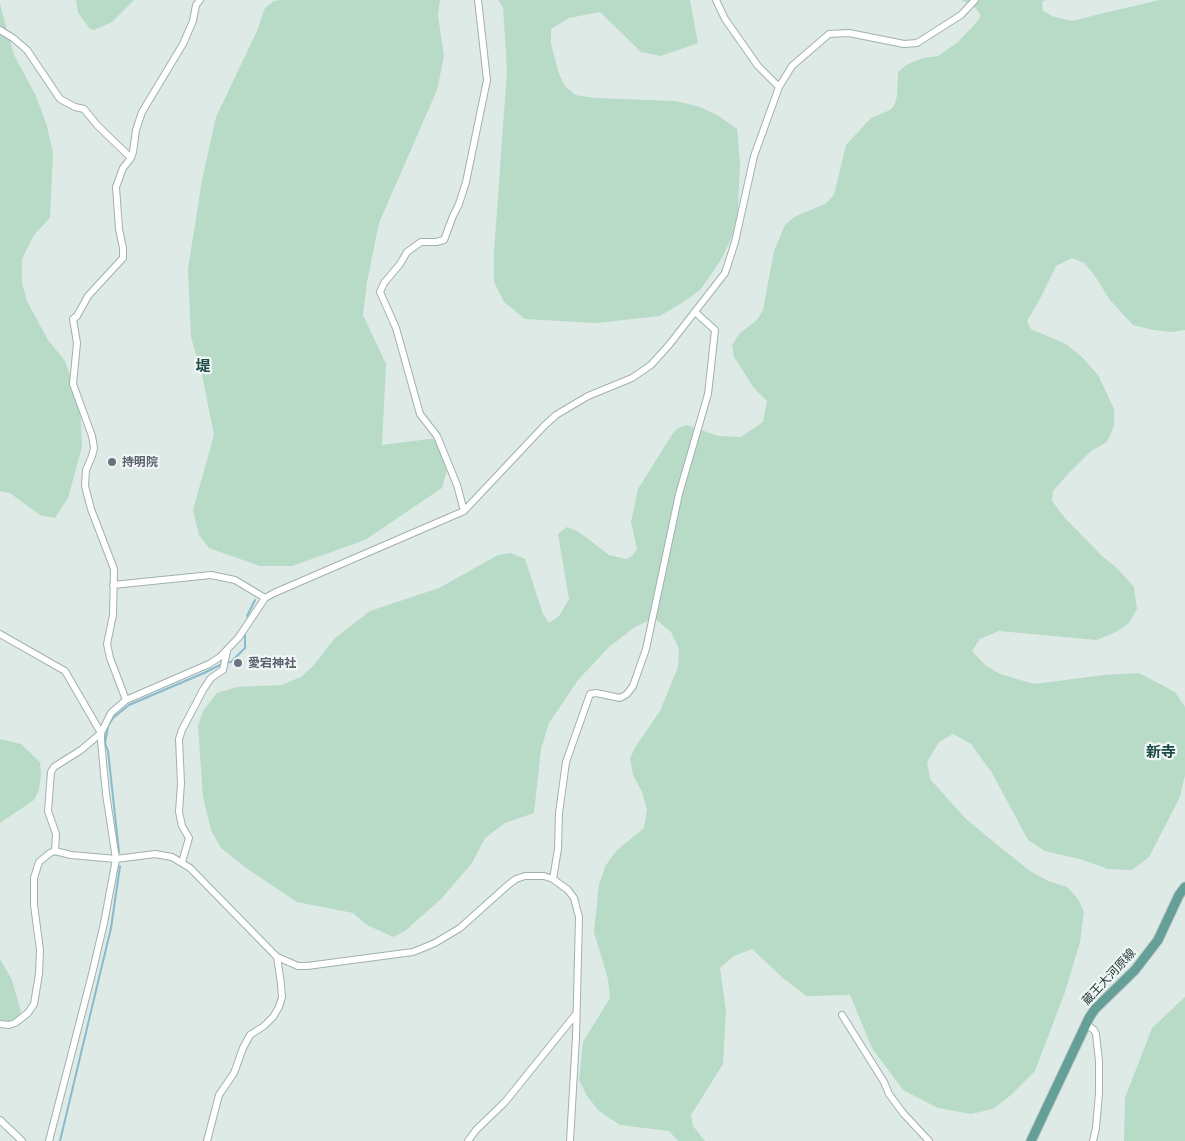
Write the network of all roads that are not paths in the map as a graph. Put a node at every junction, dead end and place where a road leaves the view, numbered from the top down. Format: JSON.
{"nodes":[{"id":1,"x":200,"y":0,"type":"edge"},
{"id":2,"x":478,"y":0,"type":"edge"},
{"id":3,"x":716,"y":0,"type":"edge"},
{"id":4,"x":975,"y":0,"type":"edge"},
{"id":5,"x":0,"y":30,"type":"edge"},
{"id":6,"x":779,"y":87,"type":"junction"},
{"id":7,"x":131,"y":158,"type":"junction"},
{"id":8,"x":695,"y":312,"type":"junction"},
{"id":9,"x":464,"y":511,"type":"junction"},
{"id":10,"x":113,"y":585,"type":"junction"},
{"id":11,"x":266,"y":598,"type":"junction"},
{"id":12,"x":0,"y":634,"type":"edge"},
{"id":13,"x":228,"y":651,"type":"junction"},
{"id":14,"x":126,"y":700,"type":"junction"},
{"id":15,"x":101,"y":733,"type":"junction"},
{"id":16,"x":55,"y":851,"type":"junction"},
{"id":17,"x":116,"y":858,"type":"junction"},
{"id":18,"x":182,"y":862,"type":"junction"},
{"id":19,"x":553,"y":878,"type":"junction"},
{"id":20,"x":1185,"y":887,"type":"edge"},
{"id":21,"x":277,"y":956,"type":"junction"},
{"id":22,"x":576,"y":1014,"type":"junction"},
{"id":23,"x":842,"y":1015,"type":"dead end"},
{"id":24,"x":0,"y":1024,"type":"edge"},
{"id":25,"x":1086,"y":1024,"type":"junction"},
{"id":26,"x":0,"y":1120,"type":"edge"},
{"id":27,"x":22,"y":1141,"type":"edge"},
{"id":28,"x":50,"y":1141,"type":"edge"},
{"id":29,"x":207,"y":1141,"type":"edge"},
{"id":30,"x":468,"y":1141,"type":"edge"},
{"id":31,"x":570,"y":1141,"type":"edge"},
{"id":32,"x":929,"y":1141,"type":"edge"},
{"id":33,"x":1031,"y":1141,"type":"edge"},
{"id":34,"x":1093,"y":1141,"type":"edge"}],
"edges":[{"from":1,"to":7,"type":"street"},
{"from":2,"to":9,"type":"street"},
{"from":3,"to":6,"type":"street"},
{"from":4,"to":6,"type":"street"},
{"from":5,"to":7,"type":"street"},
{"from":6,"to":8,"type":"street"},
{"from":7,"to":10,"type":"street"},
{"from":8,"to":9,"type":"street"},
{"from":8,"to":19,"type":"street"},
{"from":9,"to":11,"type":"street"},
{"from":10,"to":11,"type":"street"},
{"from":10,"to":14,"type":"street"},
{"from":11,"to":13,"type":"street"},
{"from":12,"to":15,"type":"street"},
{"from":13,"to":14,"type":"street"},
{"from":13,"to":18,"type":"street"},
{"from":14,"to":15,"type":"street"},
{"from":15,"to":16,"type":"street"},
{"from":15,"to":17,"type":"street"},
{"from":16,"to":17,"type":"street"},
{"from":16,"to":24,"type":"street"},
{"from":17,"to":18,"type":"street"},
{"from":17,"to":28,"type":"street"},
{"from":18,"to":21,"type":"street"},
{"from":19,"to":21,"type":"street"},
{"from":19,"to":22,"type":"street"},
{"from":20,"to":25,"type":"main road","name":"蔵王大河原線"},
{"from":21,"to":29,"type":"street"},
{"from":22,"to":30,"type":"street"},
{"from":22,"to":31,"type":"street"},
{"from":23,"to":32,"type":"street"},
{"from":25,"to":33,"type":"main road","name":"蔵王大河原線"},
{"from":25,"to":34,"type":"street"},
{"from":26,"to":27,"type":"street"}]}
